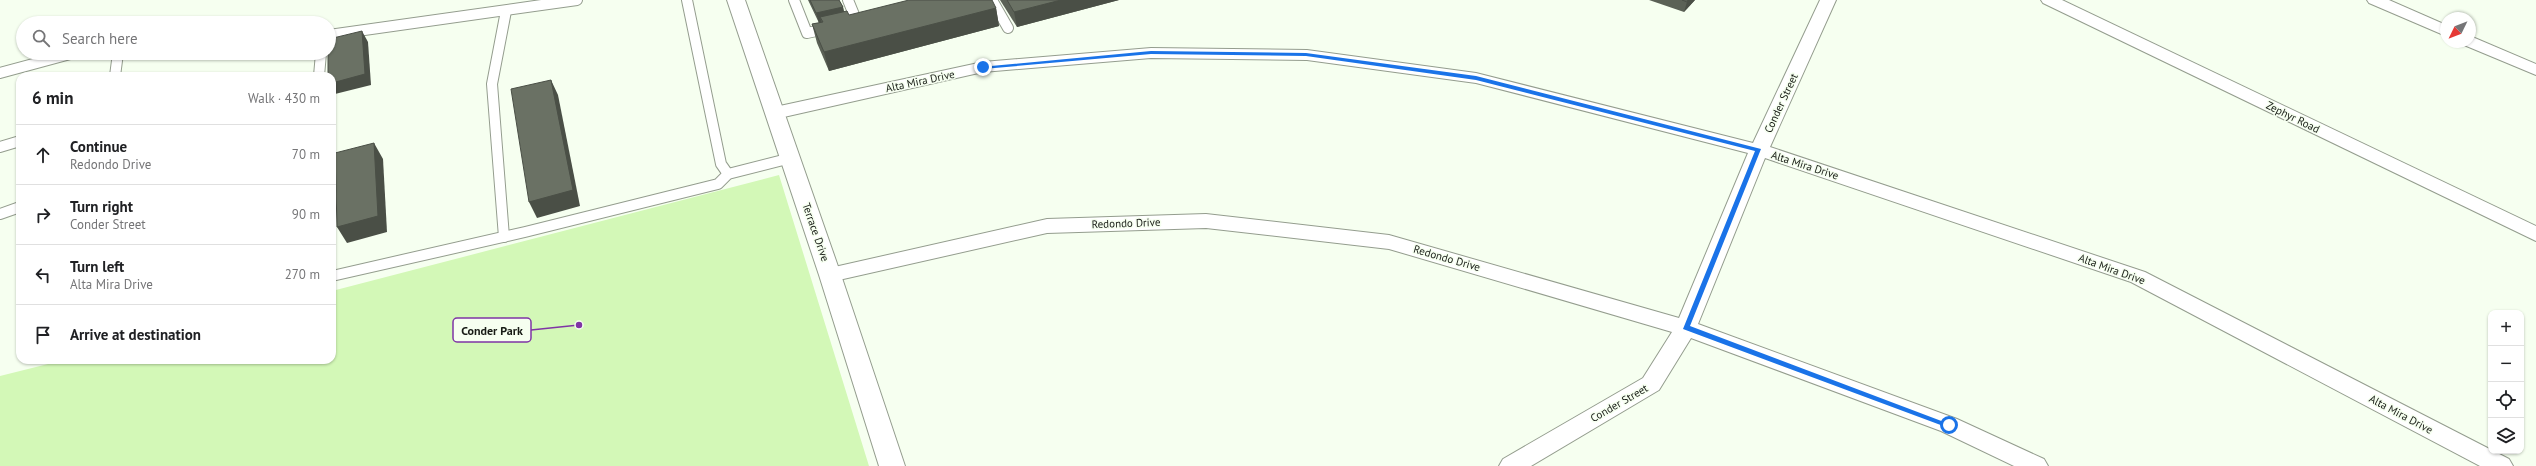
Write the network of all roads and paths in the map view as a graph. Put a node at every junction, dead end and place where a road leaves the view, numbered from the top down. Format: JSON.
{"nodes":[{"id":1,"x":577,"y":0,"type":"edge"},
{"id":2,"x":687,"y":0,"type":"edge"},
{"id":3,"x":736,"y":0,"type":"edge"},
{"id":4,"x":794,"y":0,"type":"edge"},
{"id":5,"x":848,"y":0,"type":"edge"},
{"id":6,"x":992,"y":0,"type":"edge"},
{"id":7,"x":1828,"y":0,"type":"edge"},
{"id":8,"x":2049,"y":0,"type":"edge"},
{"id":9,"x":2375,"y":0,"type":"edge"},
{"id":10,"x":506,"y":11,"type":"junction"},
{"id":11,"x":857,"y":22,"type":"edge"},
{"id":12,"x":836,"y":26,"type":"edge"},
{"id":13,"x":1008,"y":28,"type":"dead end"},
{"id":14,"x":2440,"y":28,"type":"edge"},
{"id":15,"x":336,"y":34,"type":"edge"},
{"id":16,"x":2476,"y":44,"type":"edge"},
{"id":17,"x":48,"y":60,"type":"edge"},
{"id":18,"x":117,"y":60,"type":"edge"},
{"id":19,"x":320,"y":60,"type":"edge"},
{"id":20,"x":2536,"y":70,"type":"edge"},
{"id":21,"x":116,"y":72,"type":"edge"},
{"id":22,"x":319,"y":72,"type":"edge"},
{"id":23,"x":0,"y":73,"type":"edge"},
{"id":24,"x":775,"y":113,"type":"junction"},
{"id":25,"x":16,"y":141,"type":"edge"},
{"id":26,"x":0,"y":146,"type":"edge"},
{"id":27,"x":1759,"y":150,"type":"junction"},
{"id":28,"x":791,"y":158,"type":"junction"},
{"id":29,"x":728,"y":174,"type":"junction"},
{"id":30,"x":16,"y":208,"type":"edge"},
{"id":31,"x":0,"y":214,"type":"edge"},
{"id":32,"x":2536,"y":234,"type":"edge"},
{"id":33,"x":504,"y":236,"type":"junction"},
{"id":34,"x":336,"y":275,"type":"edge"},
{"id":35,"x":830,"y":275,"type":"junction"},
{"id":36,"x":1686,"y":328,"type":"junction"},
{"id":37,"x":892,"y":466,"type":"edge"},
{"id":38,"x":1511,"y":466,"type":"edge"},
{"id":39,"x":2036,"y":466,"type":"edge"},
{"id":40,"x":2501,"y":466,"type":"edge"}],
"edges":[{"from":1,"to":10,"type":"lane"},
{"from":2,"to":29,"type":"lane"},
{"from":3,"to":24,"type":"street","name":"Terrace Drive"},
{"from":4,"to":12,"type":"lane"},
{"from":5,"to":11,"type":"lane"},
{"from":6,"to":13,"type":"lane"},
{"from":7,"to":27,"type":"street","name":"Conder Street"},
{"from":8,"to":32,"type":"street","name":"Zephyr Road"},
{"from":9,"to":14,"type":"street"},
{"from":10,"to":15,"type":"lane"},
{"from":10,"to":33,"type":"lane"},
{"from":16,"to":20,"type":"street"},
{"from":17,"to":23,"type":"lane"},
{"from":18,"to":21,"type":"lane"},
{"from":19,"to":22,"type":"lane"},
{"from":24,"to":27,"type":"street","name":"Alta Mira Drive"},
{"from":24,"to":28,"type":"street","name":"Terrace Drive"},
{"from":25,"to":26,"type":"lane"},
{"from":27,"to":36,"type":"street","name":"Conder Street"},
{"from":27,"to":40,"type":"street","name":"Alta Mira Drive"},
{"from":28,"to":29,"type":"lane"},
{"from":28,"to":35,"type":"street","name":"Terrace Drive"},
{"from":29,"to":33,"type":"lane"},
{"from":30,"to":31,"type":"lane"},
{"from":33,"to":34,"type":"lane"},
{"from":35,"to":36,"type":"street","name":"Redondo Drive"},
{"from":35,"to":37,"type":"street","name":"Terrace Drive"},
{"from":36,"to":38,"type":"street","name":"Conder Street"},
{"from":36,"to":39,"type":"street","name":"Redondo Drive"}]}
